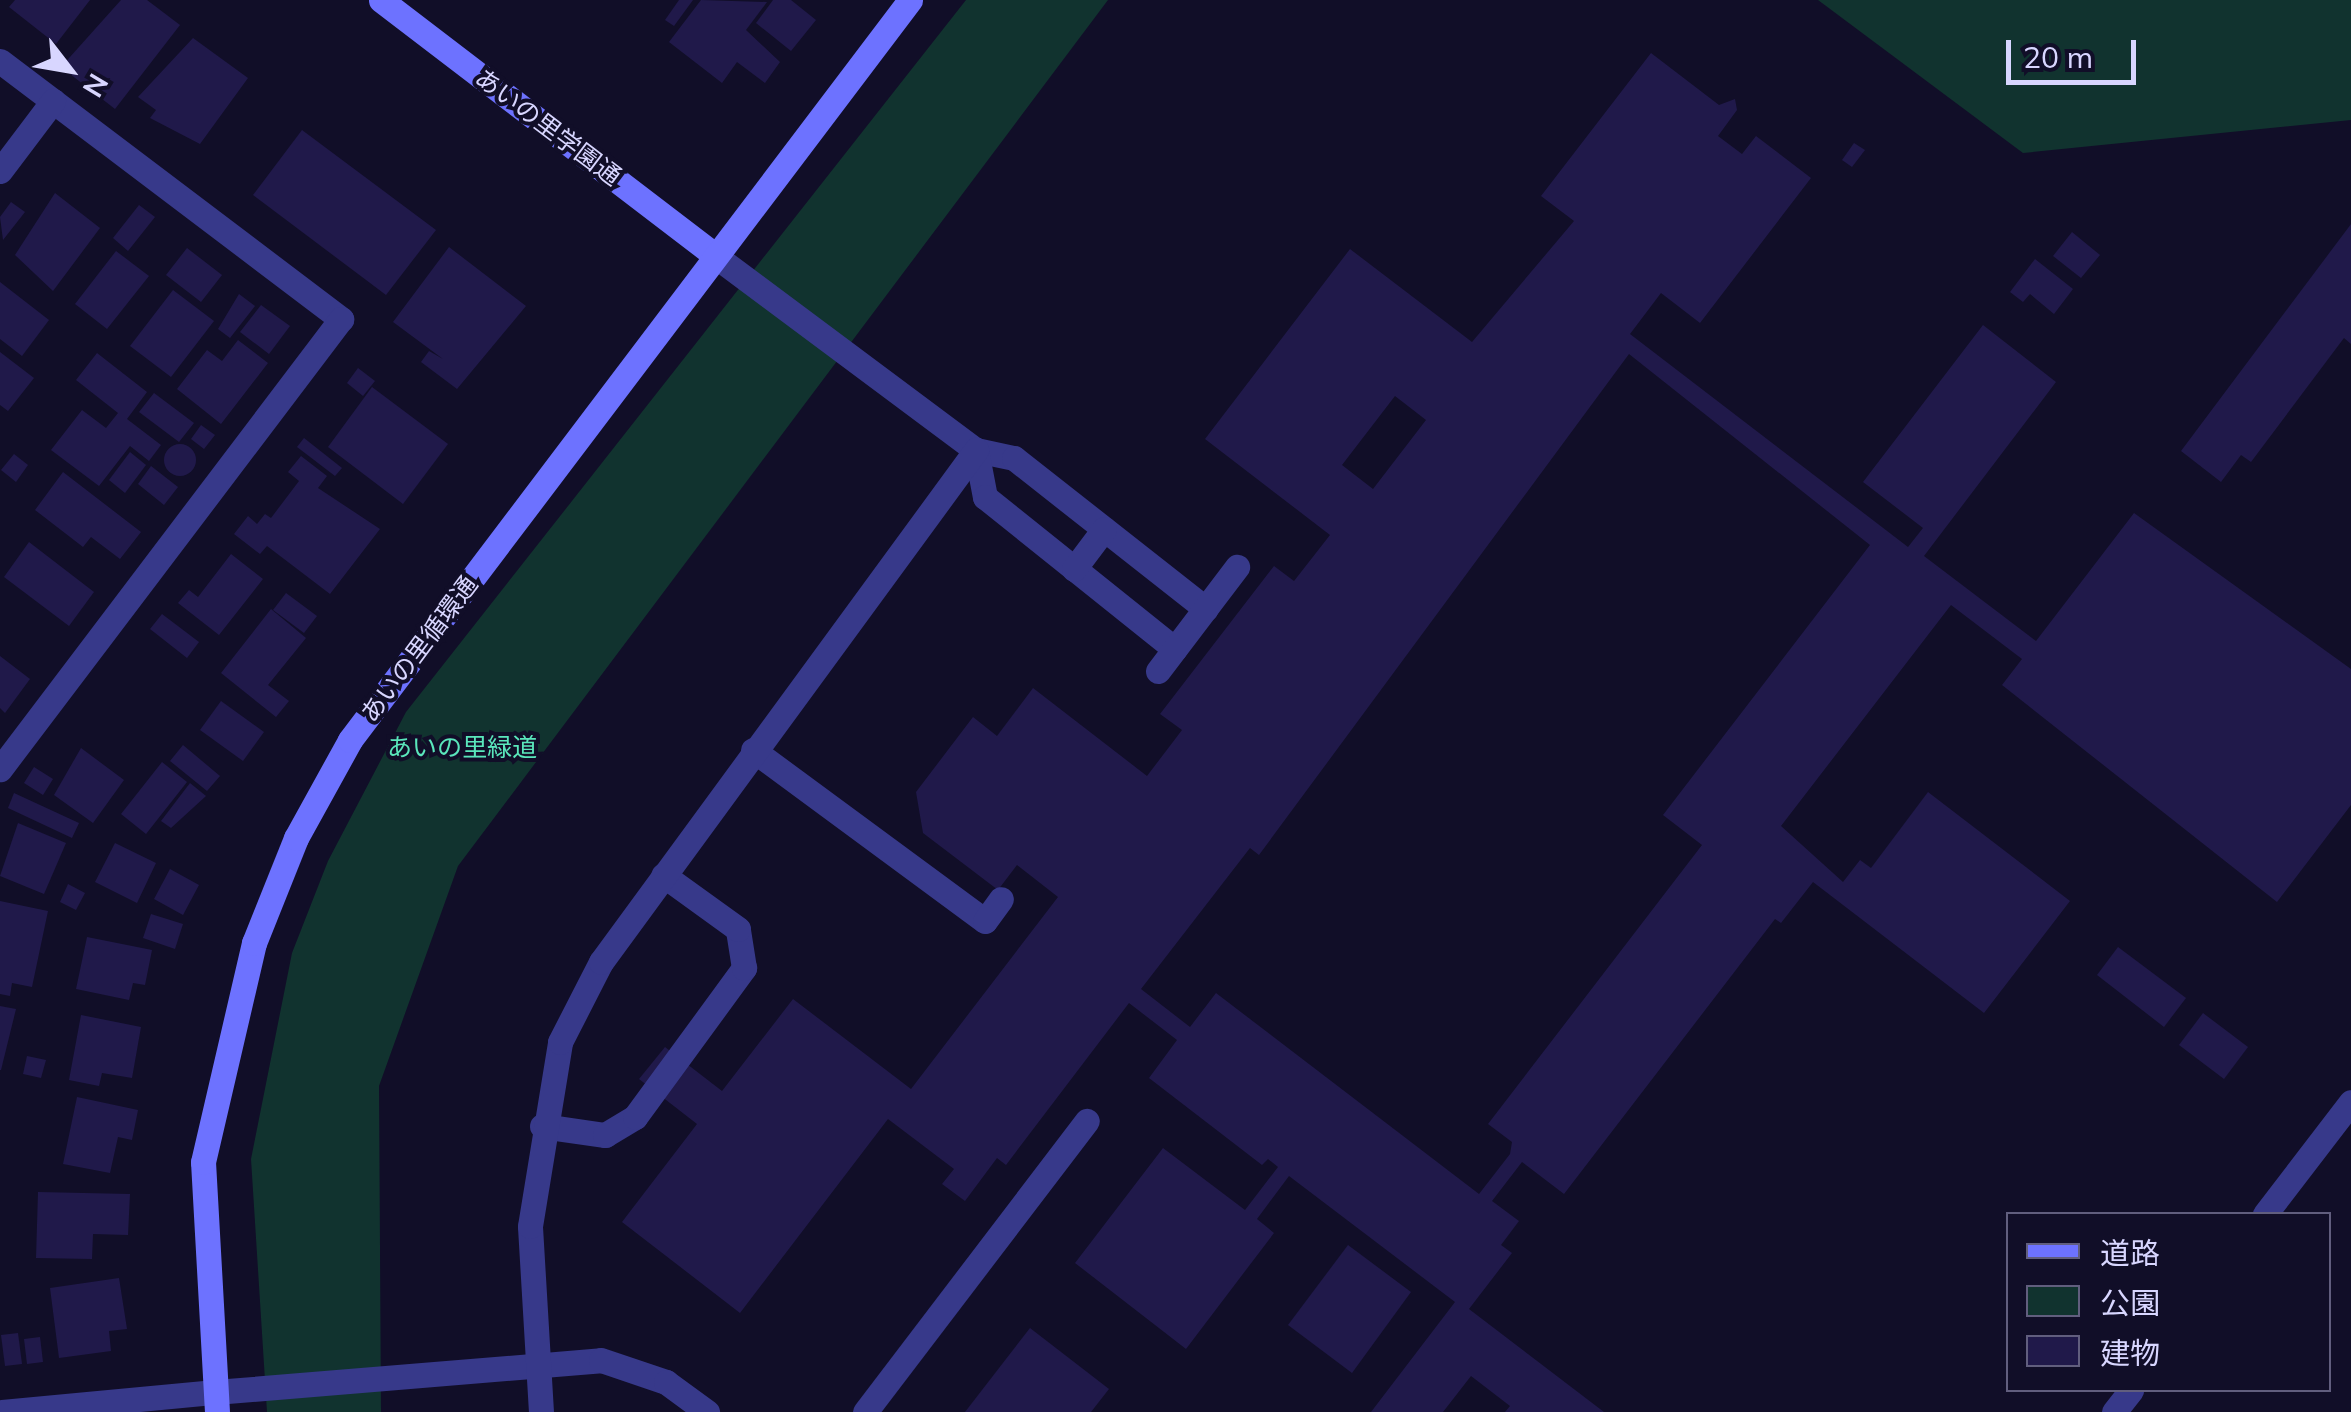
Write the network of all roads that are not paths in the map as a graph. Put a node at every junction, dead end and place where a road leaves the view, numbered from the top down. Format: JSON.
{"nodes":[{"id":1,"x":381,"y":0,"type":"edge"},
{"id":2,"x":910,"y":0,"type":"edge"},
{"id":3,"x":0,"y":61,"type":"edge"},
{"id":4,"x":53,"y":101,"type":"junction"},
{"id":5,"x":0,"y":171,"type":"edge"},
{"id":6,"x":714,"y":256,"type":"junction"},
{"id":7,"x":976,"y":450,"type":"junction"},
{"id":8,"x":1104,"y":529,"type":"junction"},
{"id":9,"x":1237,"y":567,"type":"dead end"},
{"id":10,"x":1074,"y":569,"type":"junction"},
{"id":11,"x":1206,"y":608,"type":"junction"},
{"id":12,"x":1175,"y":649,"type":"junction"},
{"id":13,"x":1158,"y":671,"type":"dead end"},
{"id":14,"x":753,"y":750,"type":"junction"},
{"id":15,"x":0,"y":770,"type":"edge"},
{"id":16,"x":664,"y":875,"type":"junction"},
{"id":17,"x":1001,"y":899,"type":"dead end"},
{"id":18,"x":2351,"y":1102,"type":"edge"},
{"id":19,"x":1088,"y":1121,"type":"dead end"},
{"id":20,"x":542,"y":1126,"type":"junction"},
{"id":21,"x":2267,"y":1212,"type":"edge"},
{"id":22,"x":535,"y":1360,"type":"junction"},
{"id":23,"x":2129,"y":1392,"type":"edge"},
{"id":24,"x":216,"y":1402,"type":"edge"},
{"id":25,"x":2,"y":1412,"type":"edge"},
{"id":26,"x":541,"y":1412,"type":"edge"},
{"id":27,"x":706,"y":1412,"type":"edge"},
{"id":28,"x":864,"y":1412,"type":"edge"},
{"id":29,"x":2114,"y":1412,"type":"edge"}],
"edges":[{"from":1,"to":6,"type":"street","name":"あいの里学園通"},
{"from":2,"to":6,"type":"street","name":"あいの里循環通"},
{"from":3,"to":4,"type":"street"},
{"from":4,"to":5,"type":"street"},
{"from":4,"to":15,"type":"street"},
{"from":6,"to":7,"type":"street"},
{"from":6,"to":24,"type":"street","name":"あいの里循環通"},
{"from":7,"to":8,"type":"street"},
{"from":7,"to":10,"type":"street"},
{"from":7,"to":14,"type":"street"},
{"from":8,"to":10,"type":"street"},
{"from":8,"to":11,"type":"street"},
{"from":9,"to":11,"type":"street"},
{"from":10,"to":12,"type":"street"},
{"from":11,"to":12,"type":"street"},
{"from":12,"to":13,"type":"street"},
{"from":14,"to":16,"type":"street"},
{"from":14,"to":17,"type":"street"},
{"from":16,"to":20,"type":"street"},
{"from":16,"to":20,"type":"street"},
{"from":18,"to":21,"type":"street"},
{"from":19,"to":28,"type":"street"},
{"from":20,"to":22,"type":"street"},
{"from":22,"to":24,"type":"street"},
{"from":22,"to":26,"type":"street"},
{"from":22,"to":27,"type":"street"},
{"from":23,"to":29,"type":"street"},
{"from":24,"to":25,"type":"street"}]}
